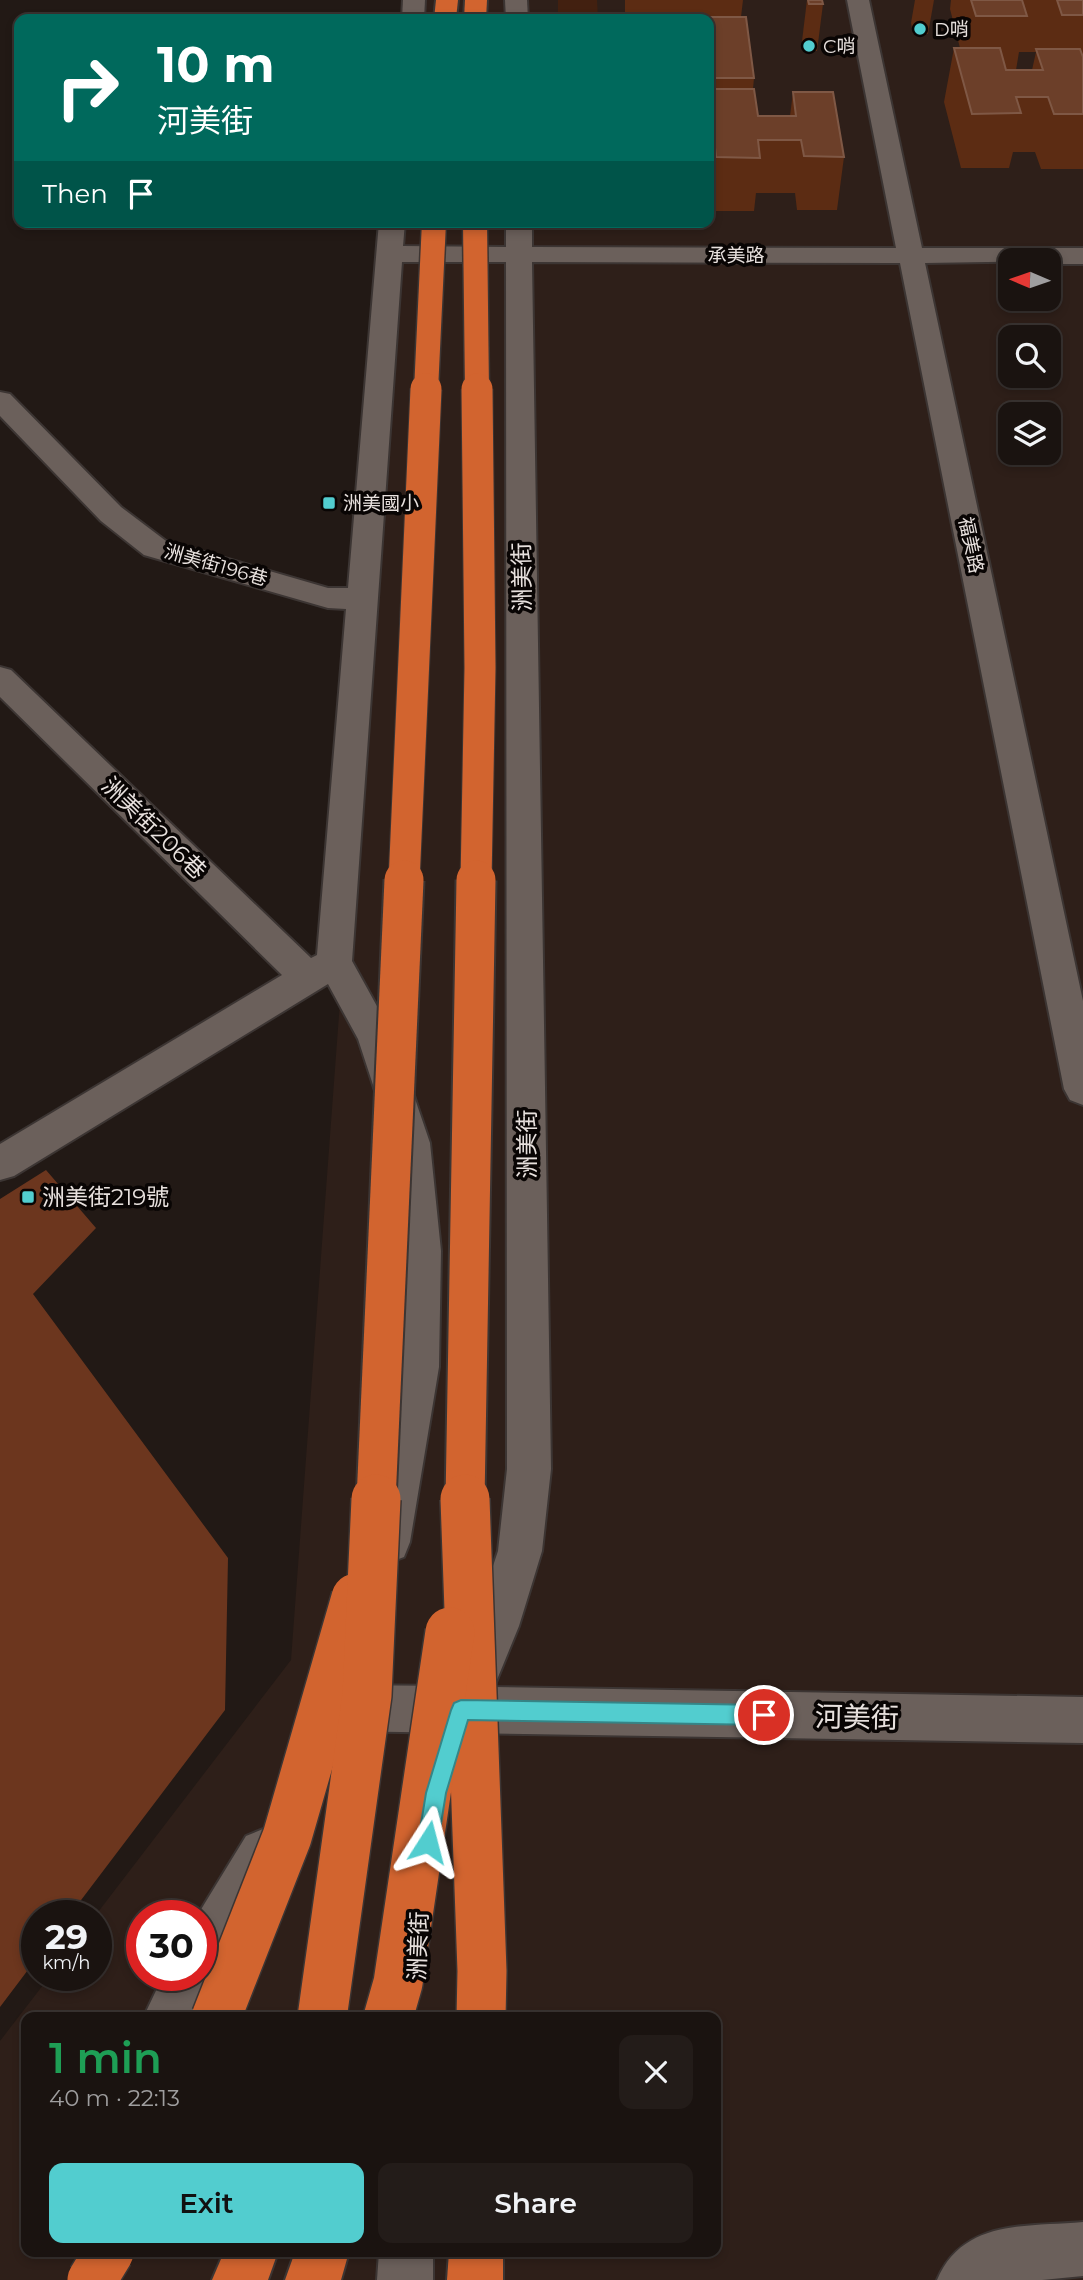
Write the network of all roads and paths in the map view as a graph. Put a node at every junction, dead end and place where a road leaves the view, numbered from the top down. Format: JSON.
{"nodes":[{"id":1,"x":858,"y":0,"type":"edge"},
{"id":2,"x":391,"y":228,"type":"edge"},
{"id":3,"x":434,"y":228,"type":"edge"},
{"id":4,"x":475,"y":228,"type":"edge"},
{"id":5,"x":519,"y":238,"type":"edge"},
{"id":6,"x":389,"y":254,"type":"junction"},
{"id":7,"x":911,"y":255,"type":"junction"},
{"id":8,"x":1083,"y":256,"type":"edge"},
{"id":9,"x":0,"y":400,"type":"edge"},
{"id":10,"x":362,"y":599,"type":"junction"},
{"id":11,"x":0,"y":678,"type":"edge"},
{"id":12,"x":321,"y":970,"type":"junction"},
{"id":13,"x":1083,"y":1089,"type":"edge"},
{"id":14,"x":0,"y":1164,"type":"edge"},
{"id":15,"x":464,"y":1540,"type":"junction"},
{"id":16,"x":372,"y":1546,"type":"junction"},
{"id":17,"x":338,"y":1708,"type":"junction"},
{"id":18,"x":461,"y":1710,"type":"junction"},
{"id":19,"x":1083,"y":1720,"type":"edge"},
{"id":20,"x":217,"y":1929,"type":"edge"},
{"id":21,"x":182,"y":1991,"type":"edge"},
{"id":22,"x":172,"y":2012,"type":"edge"},
{"id":23,"x":218,"y":2012,"type":"edge"},
{"id":24,"x":323,"y":2012,"type":"edge"},
{"id":25,"x":390,"y":2012,"type":"edge"},
{"id":26,"x":415,"y":2012,"type":"edge"},
{"id":27,"x":481,"y":2012,"type":"edge"},
{"id":28,"x":1083,"y":2249,"type":"edge"},
{"id":29,"x":98,"y":2257,"type":"edge"},
{"id":30,"x":106,"y":2257,"type":"edge"},
{"id":31,"x":249,"y":2257,"type":"edge"},
{"id":32,"x":320,"y":2257,"type":"edge"},
{"id":33,"x":406,"y":2257,"type":"edge"},
{"id":34,"x":476,"y":2257,"type":"edge"},
{"id":35,"x":94,"y":2280,"type":"edge"},
{"id":36,"x":240,"y":2280,"type":"edge"},
{"id":37,"x":313,"y":2280,"type":"edge"},
{"id":38,"x":405,"y":2280,"type":"edge"},
{"id":39,"x":475,"y":2280,"type":"edge"},
{"id":40,"x":965,"y":2280,"type":"edge"}],
"edges":[{"from":1,"to":7,"type":"street","name":"福美路"},
{"from":2,"to":6,"type":"street"},
{"from":3,"to":16,"type":"highway","bridge":true},
{"from":4,"to":15,"type":"highway","bridge":true},
{"from":5,"to":6,"type":"street","name":"承美路"},
{"from":5,"to":7,"type":"street","name":"承美路"},
{"from":5,"to":18,"type":"street","name":"洲美街"},
{"from":6,"to":10,"type":"street"},
{"from":7,"to":8,"type":"street","name":"承美路"},
{"from":7,"to":13,"type":"street","name":"福美路"},
{"from":9,"to":10,"type":"street","name":"洲美街196巷"},
{"from":10,"to":12,"type":"street"},
{"from":11,"to":12,"type":"street","name":"洲美街206巷"},
{"from":12,"to":14,"type":"street"},
{"from":12,"to":17,"type":"street"},
{"from":15,"to":25,"type":"highway","bridge":true},
{"from":15,"to":27,"type":"highway","bridge":true},
{"from":16,"to":23,"type":"highway","bridge":true},
{"from":16,"to":24,"type":"highway","bridge":true},
{"from":17,"to":18,"type":"street","name":"河美街"},
{"from":17,"to":20,"type":"street"},
{"from":18,"to":19,"type":"street","name":"河美街"},
{"from":18,"to":26,"type":"street","name":"洲美街"},
{"from":21,"to":22,"type":"street"},
{"from":28,"to":40,"type":"street"},
{"from":29,"to":35,"type":"street"},
{"from":30,"to":35,"type":"highway","bridge":true},
{"from":31,"to":36,"type":"highway"},
{"from":32,"to":37,"type":"highway"},
{"from":33,"to":38,"type":"street"},
{"from":34,"to":39,"type":"highway"}]}
